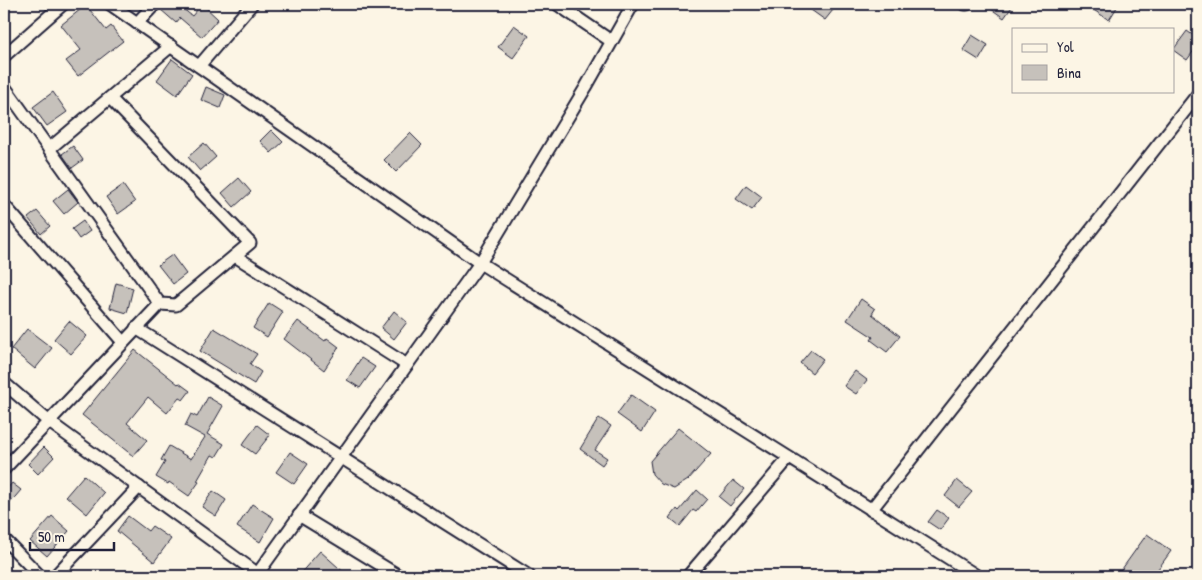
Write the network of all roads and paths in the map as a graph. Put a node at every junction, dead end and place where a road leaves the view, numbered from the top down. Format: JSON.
{"nodes":[{"id":1,"x":64,"y":4,"type":"edge"},
{"id":2,"x":110,"y":4,"type":"edge"},
{"id":3,"x":155,"y":4,"type":"edge"},
{"id":4,"x":252,"y":4,"type":"edge"},
{"id":5,"x":557,"y":4,"type":"edge"},
{"id":6,"x":633,"y":4,"type":"edge"},
{"id":7,"x":138,"y":23,"type":"junction"},
{"id":8,"x":611,"y":41,"type":"junction"},
{"id":9,"x":171,"y":46,"type":"junction"},
{"id":10,"x":4,"y":56,"type":"edge"},
{"id":11,"x":199,"y":66,"type":"junction"},
{"id":12,"x":4,"y":86,"type":"edge"},
{"id":13,"x":1198,"y":94,"type":"edge"},
{"id":14,"x":110,"y":98,"type":"junction"},
{"id":15,"x":49,"y":149,"type":"junction"},
{"id":16,"x":4,"y":205,"type":"edge"},
{"id":17,"x":235,"y":256,"type":"junction"},
{"id":18,"x":480,"y":263,"type":"junction"},
{"id":19,"x":160,"y":304,"type":"junction"},
{"id":20,"x":136,"y":328,"type":"junction"},
{"id":21,"x":122,"y":341,"type":"junction"},
{"id":22,"x":407,"y":365,"type":"junction"},
{"id":23,"x":4,"y":383,"type":"edge"},
{"id":24,"x":48,"y":421,"type":"junction"},
{"id":25,"x":340,"y":458,"type":"junction"},
{"id":26,"x":789,"y":458,"type":"junction"},
{"id":27,"x":4,"y":469,"type":"edge"},
{"id":28,"x":139,"y":487,"type":"junction"},
{"id":29,"x":871,"y":510,"type":"junction"},
{"id":30,"x":300,"y":516,"type":"junction"},
{"id":31,"x":4,"y":539,"type":"edge"},
{"id":32,"x":257,"y":575,"type":"edge"},
{"id":33,"x":40,"y":576,"type":"edge"},
{"id":34,"x":55,"y":576,"type":"edge"},
{"id":35,"x":399,"y":576,"type":"edge"},
{"id":36,"x":530,"y":576,"type":"edge"},
{"id":37,"x":688,"y":576,"type":"edge"},
{"id":38,"x":977,"y":576,"type":"edge"}],
"edges":[{"from":1,"to":10,"type":"street"},
{"from":2,"to":7,"type":"street"},
{"from":3,"to":7,"type":"street"},
{"from":4,"to":11,"type":"street"},
{"from":5,"to":8,"type":"street"},
{"from":6,"to":8,"type":"street"},
{"from":7,"to":9,"type":"street"},
{"from":8,"to":18,"type":"street"},
{"from":9,"to":11,"type":"street"},
{"from":9,"to":14,"type":"street"},
{"from":11,"to":18,"type":"street"},
{"from":12,"to":15,"type":"street"},
{"from":13,"to":29,"type":"street"},
{"from":14,"to":15,"type":"street"},
{"from":14,"to":17,"type":"street"},
{"from":15,"to":19,"type":"street"},
{"from":16,"to":21,"type":"street"},
{"from":17,"to":19,"type":"street"},
{"from":17,"to":22,"type":"street"},
{"from":18,"to":22,"type":"street"},
{"from":18,"to":26,"type":"street"},
{"from":19,"to":20,"type":"street"},
{"from":20,"to":21,"type":"street"},
{"from":20,"to":25,"type":"street"},
{"from":21,"to":24,"type":"street"},
{"from":22,"to":25,"type":"street"},
{"from":23,"to":24,"type":"street"},
{"from":24,"to":27,"type":"street"},
{"from":24,"to":28,"type":"street"},
{"from":25,"to":30,"type":"street"},
{"from":25,"to":36,"type":"street"},
{"from":26,"to":29,"type":"street"},
{"from":26,"to":37,"type":"street"},
{"from":28,"to":32,"type":"street"},
{"from":28,"to":34,"type":"street"},
{"from":29,"to":38,"type":"street"},
{"from":30,"to":32,"type":"street"},
{"from":30,"to":35,"type":"street"},
{"from":31,"to":33,"type":"street"}]}
